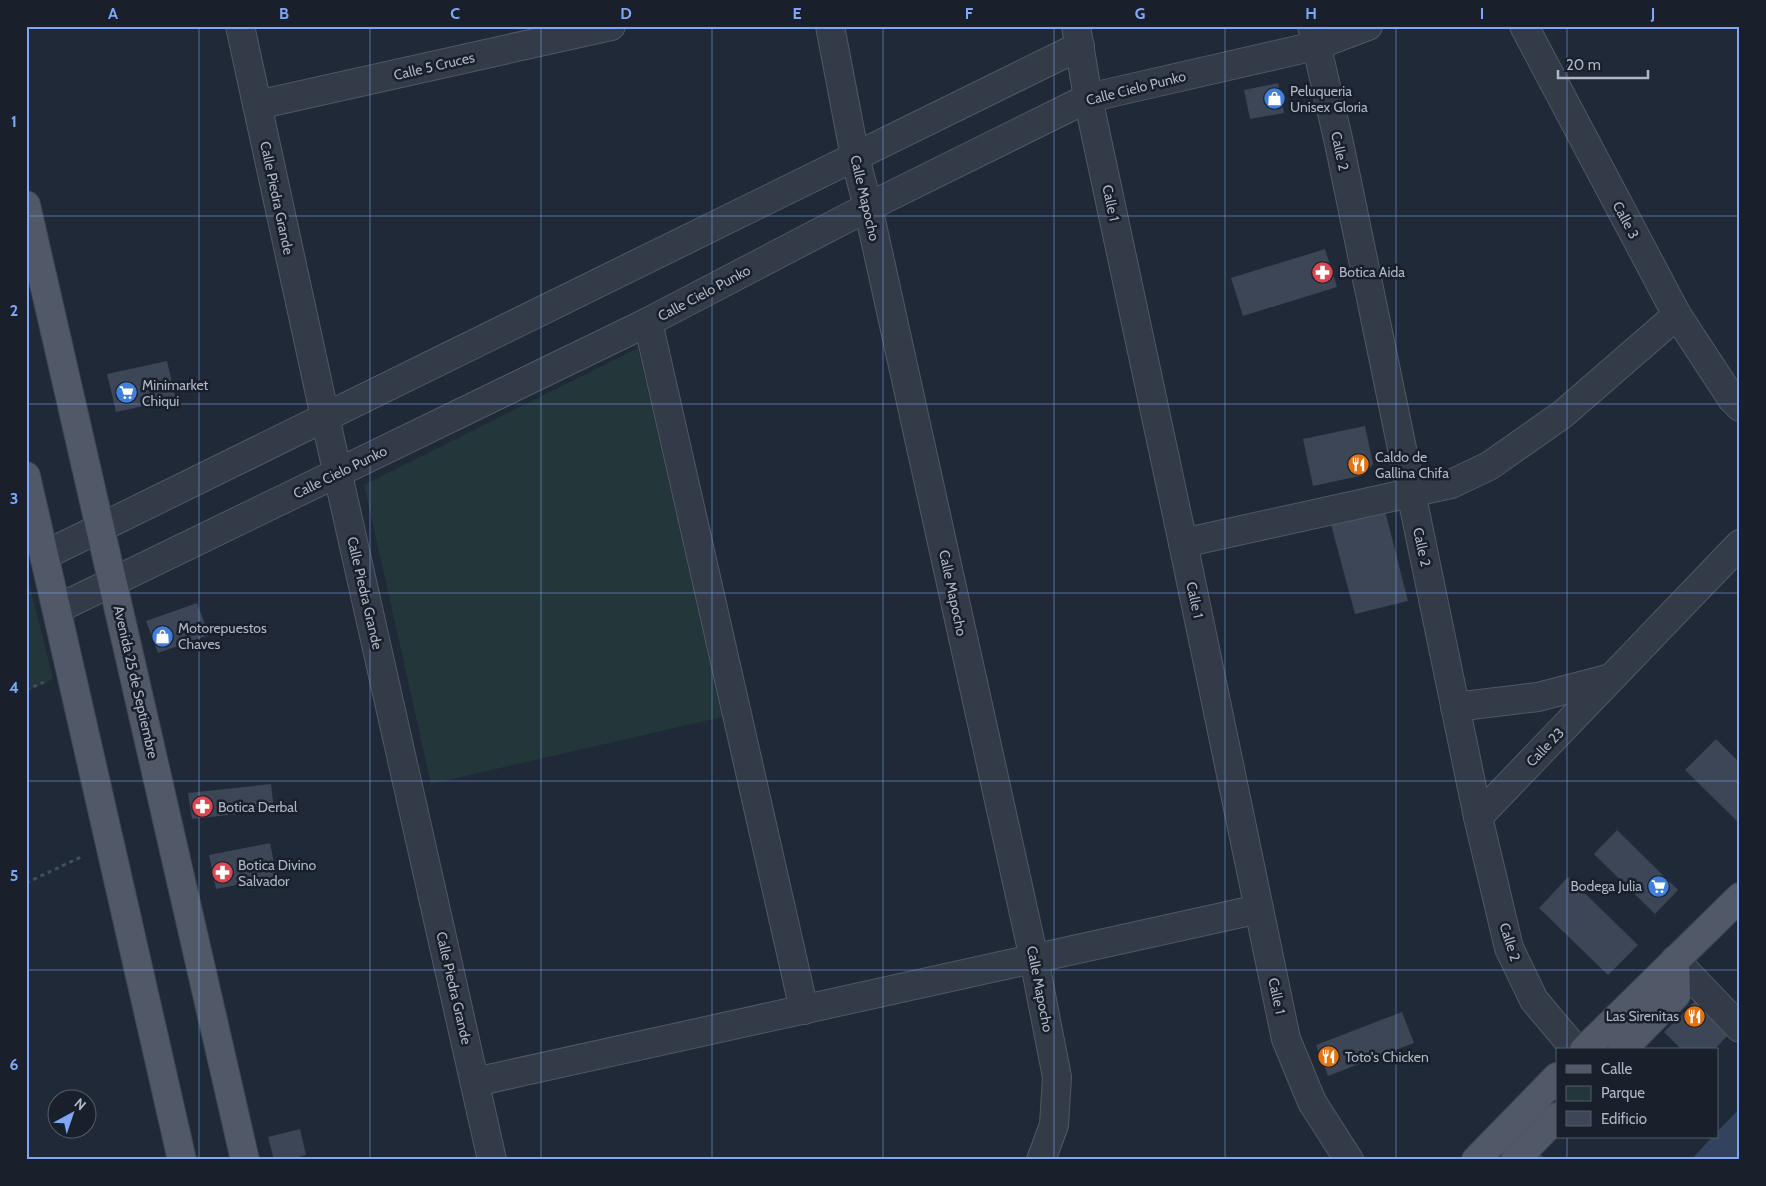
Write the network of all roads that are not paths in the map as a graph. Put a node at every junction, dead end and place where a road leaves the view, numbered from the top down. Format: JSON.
{"nodes":[{"id":1,"x":240,"y":26,"type":"edge"},
{"id":2,"x":611,"y":26,"type":"edge"},
{"id":3,"x":830,"y":26,"type":"edge"},
{"id":4,"x":1368,"y":26,"type":"edge"},
{"id":5,"x":1524,"y":26,"type":"edge"},
{"id":6,"x":1078,"y":36,"type":"edge"},
{"id":7,"x":1313,"y":36,"type":"edge"},
{"id":8,"x":1088,"y":98,"type":"junction"},
{"id":9,"x":257,"y":105,"type":"junction"},
{"id":10,"x":855,"y":157,"type":"junction"},
{"id":11,"x":26,"y":204,"type":"edge"},
{"id":12,"x":868,"y":207,"type":"junction"},
{"id":13,"x":1677,"y":315,"type":"junction"},
{"id":14,"x":648,"y":322,"type":"junction"},
{"id":15,"x":1740,"y":407,"type":"edge"},
{"id":16,"x":325,"y":417,"type":"junction"},
{"id":17,"x":338,"y":473,"type":"junction"},
{"id":18,"x":26,"y":476,"type":"edge"},
{"id":19,"x":1411,"y":493,"type":"junction"},
{"id":20,"x":100,"y":527,"type":"junction"},
{"id":21,"x":1183,"y":543,"type":"junction"},
{"id":22,"x":1740,"y":544,"type":"edge"},
{"id":23,"x":44,"y":555,"type":"junction"},
{"id":24,"x":113,"y":582,"type":"junction"},
{"id":25,"x":57,"y":610,"type":"junction"},
{"id":26,"x":1611,"y":678,"type":"junction"},
{"id":27,"x":1455,"y":706,"type":"junction"},
{"id":28,"x":1478,"y":817,"type":"junction"},
{"id":29,"x":1740,"y":896,"type":"edge"},
{"id":30,"x":1259,"y":910,"type":"junction"},
{"id":31,"x":1034,"y":959,"type":"junction"},
{"id":32,"x":1675,"y":960,"type":"junction"},
{"id":33,"x":804,"y":1010,"type":"junction"},
{"id":34,"x":1740,"y":1028,"type":"edge"},
{"id":35,"x":1574,"y":1048,"type":"edge"},
{"id":36,"x":1586,"y":1048,"type":"edge"},
{"id":37,"x":1624,"y":1048,"type":"edge"},
{"id":38,"x":1556,"y":1078,"type":"edge"},
{"id":39,"x":475,"y":1082,"type":"junction"},
{"id":40,"x":1556,"y":1118,"type":"edge"},
{"id":41,"x":182,"y":1160,"type":"edge"},
{"id":42,"x":245,"y":1160,"type":"edge"},
{"id":43,"x":492,"y":1160,"type":"edge"},
{"id":44,"x":1041,"y":1160,"type":"edge"},
{"id":45,"x":1349,"y":1160,"type":"edge"},
{"id":46,"x":1476,"y":1160,"type":"edge"},
{"id":47,"x":1516,"y":1160,"type":"edge"}],
"edges":[{"from":1,"to":9,"type":"street","name":"Calle Piedra Grande"},
{"from":2,"to":9,"type":"street","name":"Calle 5 Cruces"},
{"from":3,"to":10,"type":"street","name":"Calle Mapocho"},
{"from":4,"to":7,"type":"street","name":"Calle Cielo Punko"},
{"from":5,"to":13,"type":"street","name":"Calle 3"},
{"from":6,"to":8,"type":"street","name":"Calle 1"},
{"from":6,"to":10,"type":"street"},
{"from":7,"to":8,"type":"street","name":"Calle Cielo Punko"},
{"from":7,"to":19,"type":"street","name":"Calle 2"},
{"from":8,"to":12,"type":"street","name":"Calle Cielo Punko"},
{"from":8,"to":21,"type":"street","name":"Calle 1"},
{"from":9,"to":16,"type":"street","name":"Calle Piedra Grande"},
{"from":10,"to":12,"type":"street","name":"Calle Mapocho"},
{"from":10,"to":16,"type":"street"},
{"from":11,"to":20,"type":"main road","name":"Avenida 25 de Septiembre"},
{"from":12,"to":14,"type":"street","name":"Calle Cielo Punko"},
{"from":12,"to":31,"type":"street","name":"Calle Mapocho"},
{"from":13,"to":15,"type":"street","name":"Calle 3"},
{"from":13,"to":19,"type":"street"},
{"from":14,"to":17,"type":"street","name":"Calle Cielo Punko"},
{"from":14,"to":33,"type":"street"},
{"from":16,"to":17,"type":"street","name":"Calle Piedra Grande"},
{"from":16,"to":20,"type":"street"},
{"from":17,"to":24,"type":"street","name":"Calle Cielo Punko"},
{"from":17,"to":39,"type":"street","name":"Calle Piedra Grande"},
{"from":18,"to":23,"type":"main road"},
{"from":19,"to":21,"type":"street"},
{"from":19,"to":27,"type":"street","name":"Calle 2"},
{"from":20,"to":23,"type":"street"},
{"from":20,"to":24,"type":"main road","name":"Avenida 25 de Septiembre"},
{"from":21,"to":30,"type":"street","name":"Calle 1"},
{"from":22,"to":26,"type":"street","name":"Calle 23"},
{"from":23,"to":25,"type":"main road"},
{"from":24,"to":25,"type":"street","name":"Calle Cielo Punko"},
{"from":24,"to":42,"type":"main road","name":"Avenida 25 de Septiembre"},
{"from":25,"to":41,"type":"main road"},
{"from":26,"to":27,"type":"street"},
{"from":26,"to":28,"type":"street","name":"Calle 23"},
{"from":27,"to":28,"type":"street","name":"Calle 2"},
{"from":28,"to":35,"type":"street","name":"Calle 2"},
{"from":29,"to":32,"type":"main road"},
{"from":30,"to":31,"type":"street"},
{"from":30,"to":45,"type":"street","name":"Calle 1"},
{"from":31,"to":33,"type":"street"},
{"from":31,"to":44,"type":"street","name":"Calle Mapocho"},
{"from":32,"to":34,"type":"street"},
{"from":32,"to":36,"type":"main road"},
{"from":32,"to":37,"type":"main road"},
{"from":33,"to":39,"type":"street"},
{"from":38,"to":46,"type":"main road"},
{"from":39,"to":43,"type":"street","name":"Calle Piedra Grande"},
{"from":40,"to":47,"type":"main road"}]}
